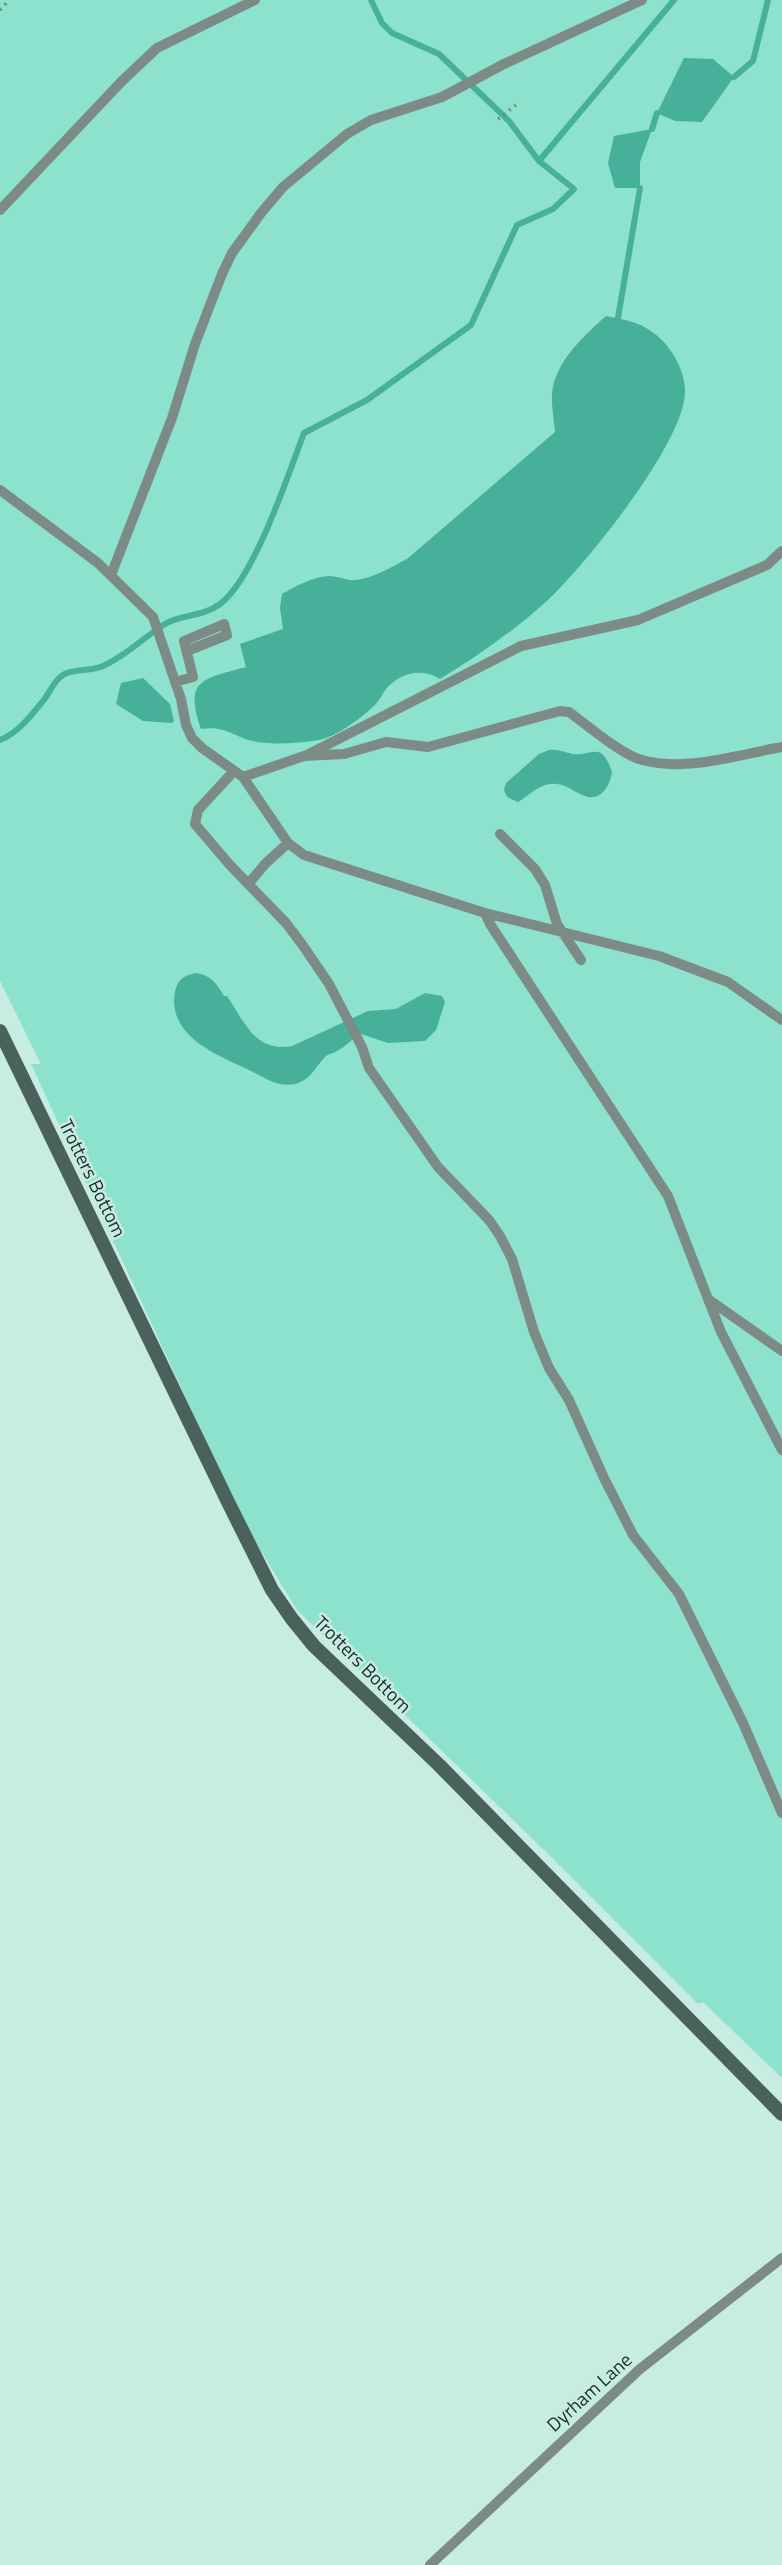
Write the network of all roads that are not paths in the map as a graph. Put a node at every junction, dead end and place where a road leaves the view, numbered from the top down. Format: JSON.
{"nodes":[{"id":1,"x":255,"y":0,"type":"edge"},
{"id":2,"x":642,"y":0,"type":"edge"},
{"id":3,"x":0,"y":209,"type":"edge"},
{"id":4,"x":0,"y":490,"type":"edge"},
{"id":5,"x":782,"y":551,"type":"edge"},
{"id":6,"x":111,"y":575,"type":"junction"},
{"id":7,"x":187,"y":651,"type":"dead end"},
{"id":8,"x":175,"y":682,"type":"junction"},
{"id":9,"x":782,"y":747,"type":"edge"},
{"id":10,"x":304,"y":757,"type":"junction"},
{"id":11,"x":239,"y":774,"type":"junction"},
{"id":12,"x":500,"y":834,"type":"dead end"},
{"id":13,"x":288,"y":843,"type":"junction"},
{"id":14,"x":248,"y":883,"type":"junction"},
{"id":15,"x":485,"y":913,"type":"junction"},
{"id":16,"x":561,"y":930,"type":"junction"},
{"id":17,"x":581,"y":960,"type":"dead end"},
{"id":18,"x":782,"y":1020,"type":"edge"},
{"id":19,"x":0,"y":1031,"type":"edge"},
{"id":20,"x":708,"y":1299,"type":"junction"},
{"id":21,"x":782,"y":1350,"type":"edge"},
{"id":22,"x":782,"y":1450,"type":"edge"},
{"id":23,"x":782,"y":1813,"type":"edge"},
{"id":24,"x":782,"y":2114,"type":"edge"},
{"id":25,"x":782,"y":2258,"type":"edge"},
{"id":26,"x":430,"y":2565,"type":"edge"}],
"edges":[{"from":1,"to":3,"type":"lane"},
{"from":2,"to":6,"type":"lane"},
{"from":4,"to":6,"type":"lane"},
{"from":5,"to":10,"type":"lane"},
{"from":6,"to":8,"type":"lane"},
{"from":7,"to":8,"type":"lane"},
{"from":8,"to":11,"type":"lane"},
{"from":9,"to":10,"type":"lane"},
{"from":10,"to":11,"type":"lane"},
{"from":11,"to":13,"type":"lane"},
{"from":11,"to":14,"type":"lane"},
{"from":12,"to":16,"type":"lane"},
{"from":13,"to":14,"type":"lane"},
{"from":13,"to":15,"type":"lane"},
{"from":14,"to":23,"type":"lane"},
{"from":15,"to":16,"type":"lane"},
{"from":15,"to":20,"type":"lane"},
{"from":16,"to":17,"type":"lane"},
{"from":16,"to":18,"type":"lane"},
{"from":19,"to":24,"type":"street","name":"Trotters Bottom"},
{"from":20,"to":21,"type":"lane"},
{"from":20,"to":22,"type":"lane"},
{"from":25,"to":26,"type":"lane","name":"Dyrham Lane"}]}
